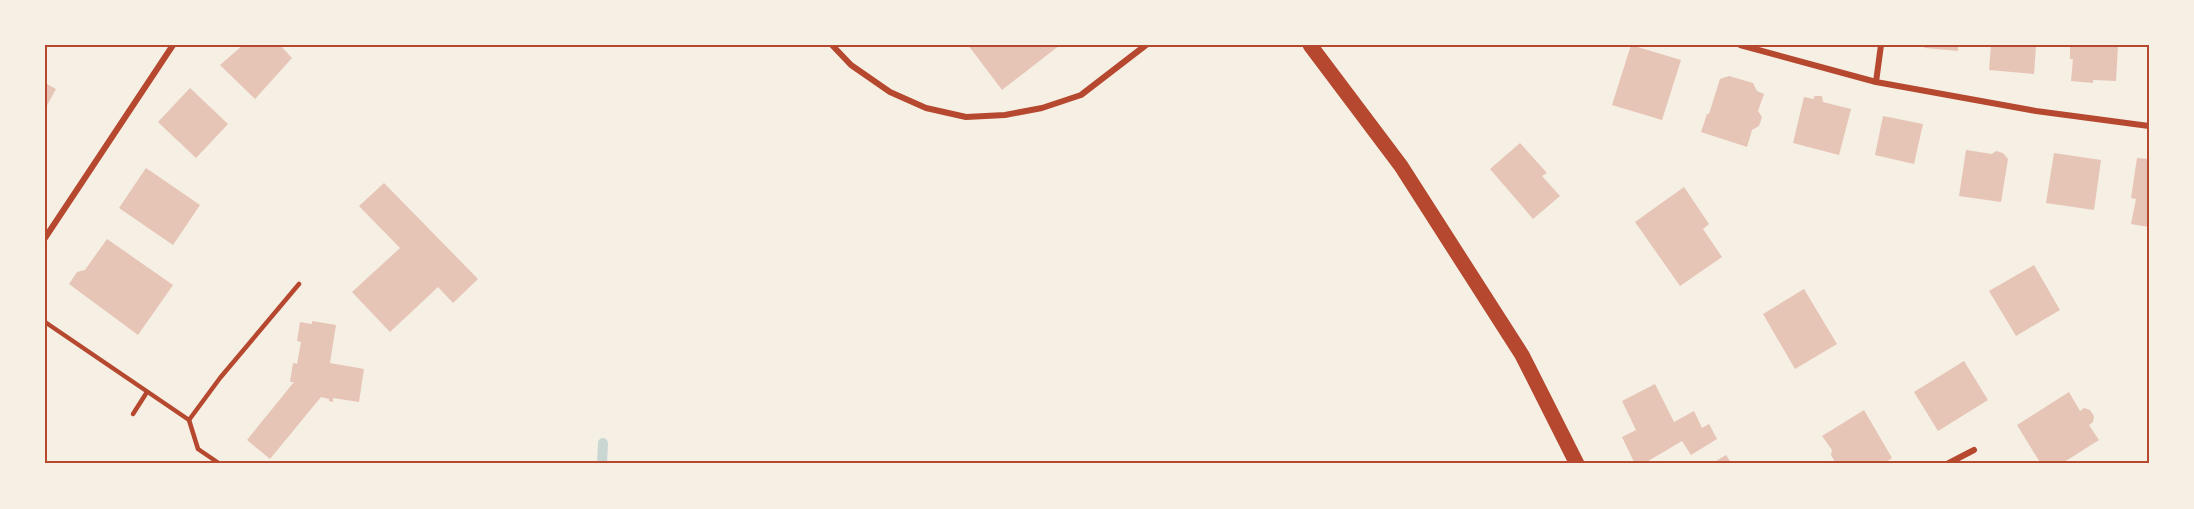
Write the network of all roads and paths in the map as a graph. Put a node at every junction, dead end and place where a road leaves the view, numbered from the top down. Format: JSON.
{"nodes":[{"id":1,"x":173,"y":45,"type":"edge"},
{"id":2,"x":832,"y":45,"type":"edge"},
{"id":3,"x":1146,"y":45,"type":"edge"},
{"id":4,"x":1310,"y":45,"type":"edge"},
{"id":5,"x":1740,"y":45,"type":"edge"},
{"id":6,"x":1881,"y":45,"type":"edge"},
{"id":7,"x":1876,"y":82,"type":"junction"},
{"id":8,"x":2149,"y":126,"type":"edge"},
{"id":9,"x":45,"y":238,"type":"edge"},
{"id":10,"x":299,"y":284,"type":"dead end"},
{"id":11,"x":45,"y":322,"type":"edge"},
{"id":12,"x":147,"y":392,"type":"junction"},
{"id":13,"x":134,"y":414,"type":"dead end"},
{"id":14,"x":189,"y":420,"type":"junction"},
{"id":15,"x":1974,"y":450,"type":"dead end"},
{"id":16,"x":220,"y":464,"type":"edge"},
{"id":17,"x":1577,"y":464,"type":"edge"},
{"id":18,"x":1947,"y":464,"type":"edge"}],
"edges":[{"from":1,"to":9,"type":"street"},
{"from":2,"to":3,"type":"street"},
{"from":4,"to":17,"type":"main road"},
{"from":5,"to":7,"type":"street"},
{"from":6,"to":7,"type":"street"},
{"from":7,"to":8,"type":"street"},
{"from":10,"to":14,"type":"lane"},
{"from":11,"to":12,"type":"lane"},
{"from":12,"to":13,"type":"lane"},
{"from":12,"to":14,"type":"lane"},
{"from":14,"to":16,"type":"lane"},
{"from":15,"to":18,"type":"street"}]}
